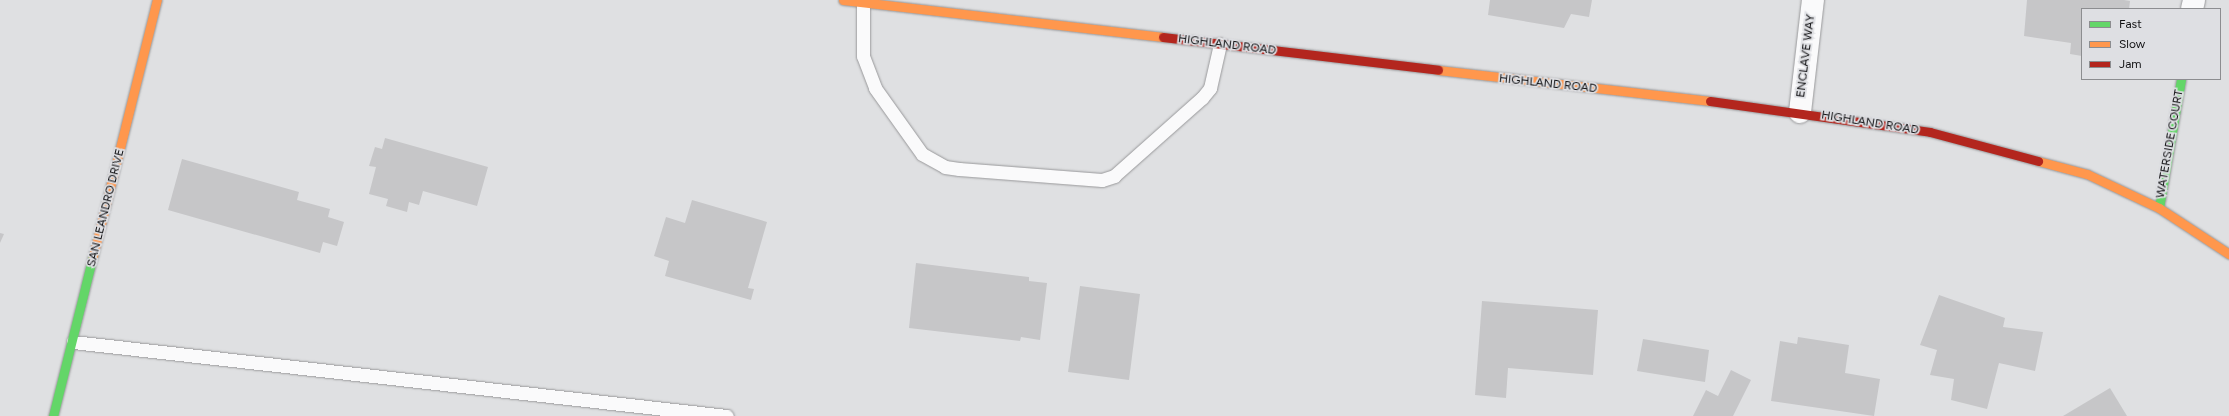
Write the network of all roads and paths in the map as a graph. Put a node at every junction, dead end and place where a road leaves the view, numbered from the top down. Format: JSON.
{"nodes":[{"id":1,"x":157,"y":0,"type":"edge"},
{"id":2,"x":843,"y":0,"type":"edge"},
{"id":3,"x":1813,"y":0,"type":"edge"},
{"id":4,"x":863,"y":3,"type":"junction"},
{"id":5,"x":1220,"y":44,"type":"junction"},
{"id":6,"x":2181,"y":80,"type":"edge"},
{"id":7,"x":1800,"y":112,"type":"junction"},
{"id":8,"x":2159,"y":208,"type":"junction"},
{"id":9,"x":2229,"y":254,"type":"edge"},
{"id":10,"x":73,"y":342,"type":"junction"},
{"id":11,"x":53,"y":416,"type":"edge"},
{"id":12,"x":727,"y":416,"type":"edge"}],
"edges":[{"from":1,"to":10,"type":"street","name":"SAN LEANDRO DRIVE"},
{"from":2,"to":4,"type":"street","name":"HIGHLAND ROAD"},
{"from":3,"to":7,"type":"street","name":"ENCLAVE WAY"},
{"from":4,"to":5,"type":"street","name":"HIGHLAND ROAD"},
{"from":4,"to":5,"type":"lane"},
{"from":5,"to":7,"type":"street","name":"HIGHLAND ROAD"},
{"from":6,"to":8,"type":"street","name":"WATERSIDE COURT"},
{"from":7,"to":8,"type":"street","name":"HIGHLAND ROAD"},
{"from":8,"to":9,"type":"street","name":"HIGHLAND ROAD"},
{"from":10,"to":11,"type":"street","name":"SAN LEANDRO DRIVE"},
{"from":10,"to":12,"type":"lane"}]}
